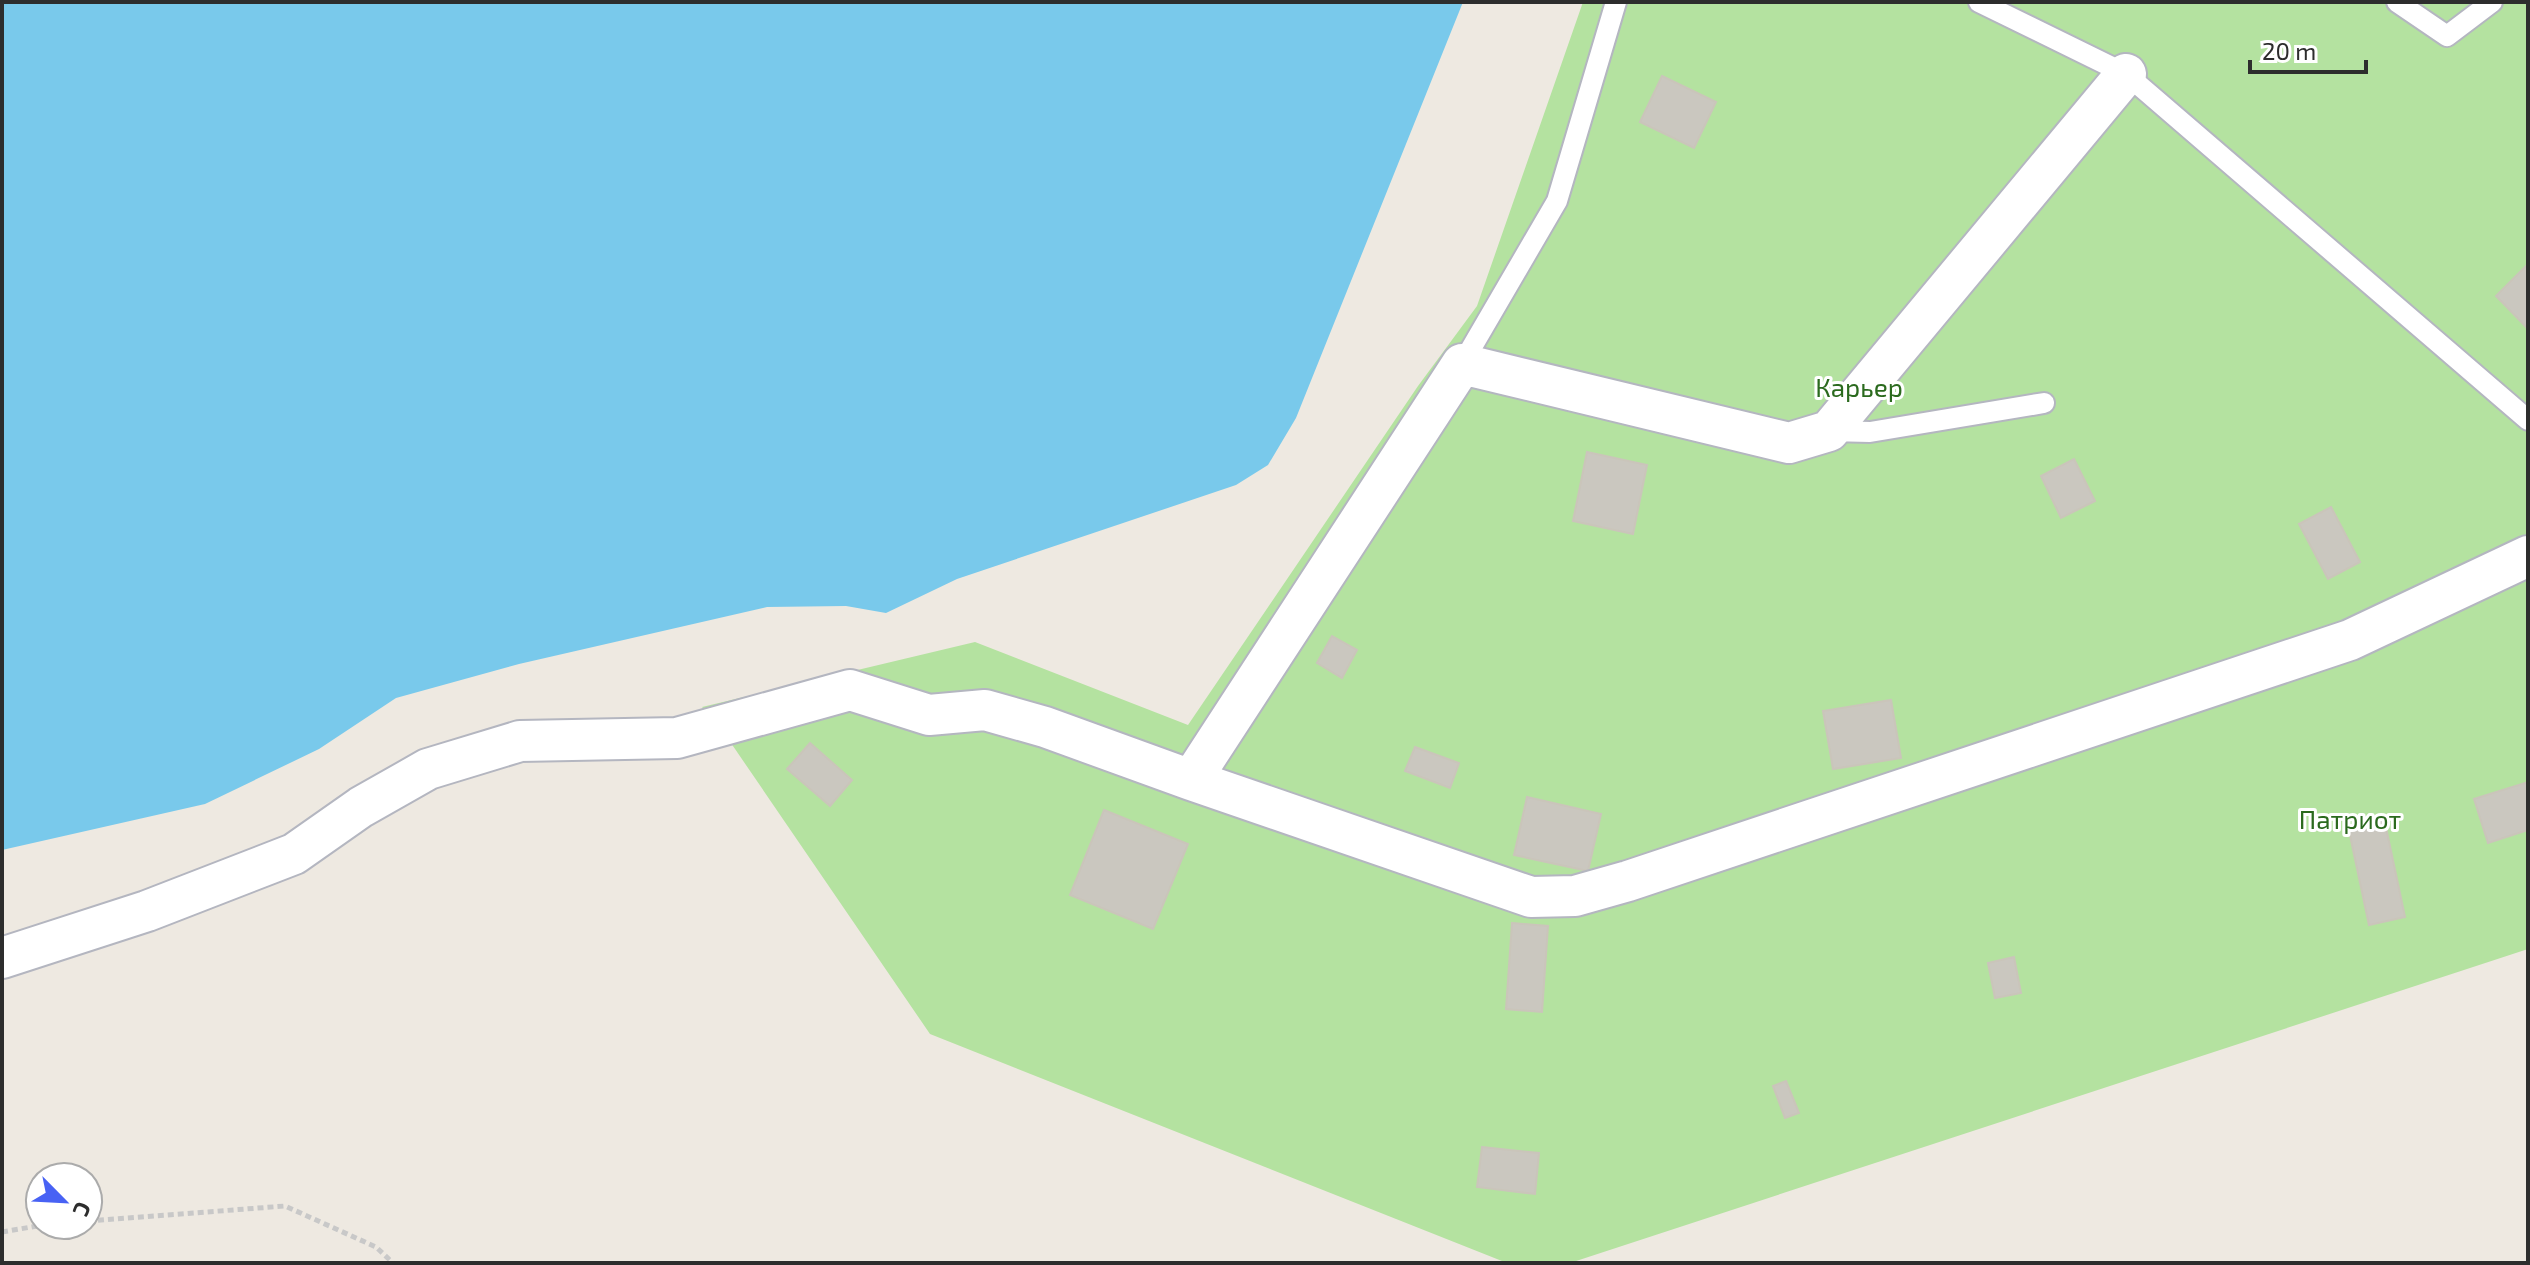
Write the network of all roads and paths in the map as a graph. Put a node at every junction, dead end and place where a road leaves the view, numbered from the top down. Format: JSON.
{"nodes":[{"id":1,"x":1616,"y":2,"type":"edge"},
{"id":2,"x":1979,"y":2,"type":"edge"},
{"id":3,"x":2397,"y":2,"type":"edge"},
{"id":4,"x":2492,"y":2,"type":"edge"},
{"id":5,"x":2126,"y":74,"type":"junction"},
{"id":6,"x":1462,"y":364,"type":"junction"},
{"id":7,"x":2044,"y":403,"type":"dead end"},
{"id":8,"x":2528,"y":420,"type":"edge"},
{"id":9,"x":1829,"y":431,"type":"junction"},
{"id":10,"x":2528,"y":556,"type":"edge"},
{"id":11,"x":1191,"y":780,"type":"junction"},
{"id":12,"x":2,"y":958,"type":"edge"},
{"id":13,"x":104,"y":1220,"type":"edge"},
{"id":14,"x":24,"y":1228,"type":"edge"},
{"id":15,"x":2,"y":1232,"type":"edge"},
{"id":16,"x":393,"y":1263,"type":"edge"}],
"edges":[{"from":1,"to":6,"type":"lane"},
{"from":2,"to":5,"type":"lane"},
{"from":3,"to":4,"type":"lane"},
{"from":5,"to":8,"type":"lane"},
{"from":5,"to":9,"type":"street"},
{"from":6,"to":9,"type":"street"},
{"from":6,"to":11,"type":"street"},
{"from":7,"to":9,"type":"lane"},
{"from":10,"to":11,"type":"street"},
{"from":11,"to":12,"type":"street"},
{"from":13,"to":16,"type":"path"},
{"from":14,"to":15,"type":"path"}]}
